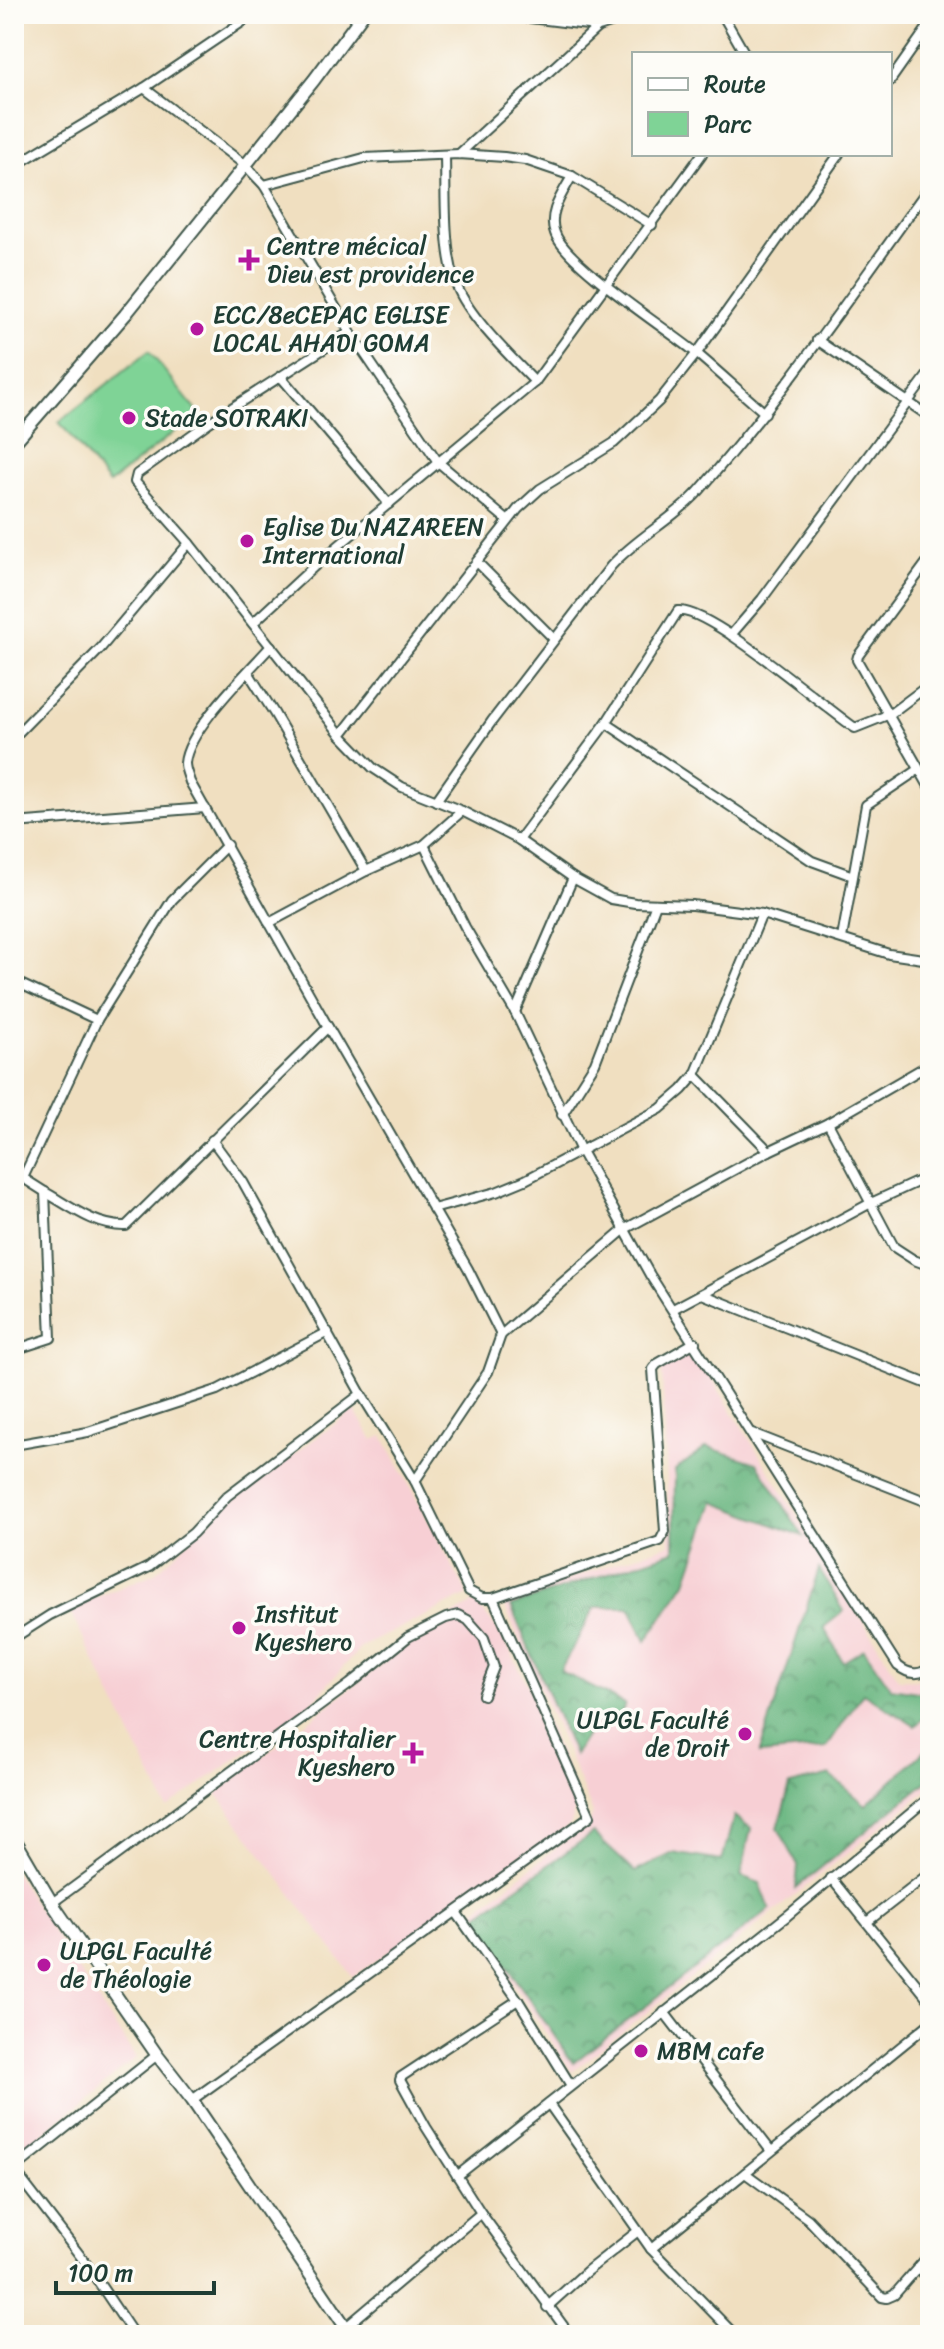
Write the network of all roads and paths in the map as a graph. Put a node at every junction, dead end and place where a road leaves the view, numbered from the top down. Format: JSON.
{"nodes":[{"id":1,"x":254,"y":14,"type":"edge"},
{"id":2,"x":363,"y":14,"type":"edge"},
{"id":3,"x":510,"y":14,"type":"edge"},
{"id":4,"x":633,"y":14,"type":"edge"},
{"id":5,"x":722,"y":14,"type":"edge"},
{"id":6,"x":930,"y":24,"type":"edge"},
{"id":7,"x":600,"y":25,"type":"junction"},
{"id":8,"x":744,"y":52,"type":"edge"},
{"id":9,"x":892,"y":78,"type":"edge"},
{"id":10,"x":144,"y":88,"type":"junction"},
{"id":11,"x":459,"y":154,"type":"junction"},
{"id":12,"x":445,"y":156,"type":"junction"},
{"id":13,"x":701,"y":156,"type":"edge"},
{"id":14,"x":835,"y":156,"type":"edge"},
{"id":15,"x":245,"y":165,"type":"junction"},
{"id":16,"x":14,"y":166,"type":"edge"},
{"id":17,"x":572,"y":176,"type":"junction"},
{"id":18,"x":264,"y":185,"type":"junction"},
{"id":19,"x":930,"y":186,"type":"edge"},
{"id":20,"x":652,"y":225,"type":"junction"},
{"id":21,"x":607,"y":285,"type":"junction"},
{"id":22,"x":350,"y":332,"type":"junction"},
{"id":23,"x":817,"y":340,"type":"junction"},
{"id":24,"x":697,"y":353,"type":"junction"},
{"id":25,"x":930,"y":372,"type":"edge"},
{"id":26,"x":281,"y":377,"type":"junction"},
{"id":27,"x":535,"y":382,"type":"junction"},
{"id":28,"x":908,"y":401,"type":"junction"},
{"id":29,"x":765,"y":413,"type":"junction"},
{"id":30,"x":930,"y":417,"type":"edge"},
{"id":31,"x":14,"y":443,"type":"edge"},
{"id":32,"x":438,"y":462,"type":"junction"},
{"id":33,"x":389,"y":504,"type":"junction"},
{"id":34,"x":507,"y":520,"type":"junction"},
{"id":35,"x":189,"y":543,"type":"junction"},
{"id":36,"x":930,"y":558,"type":"edge"},
{"id":37,"x":477,"y":562,"type":"junction"},
{"id":38,"x":253,"y":623,"type":"junction"},
{"id":39,"x":731,"y":635,"type":"junction"},
{"id":40,"x":554,"y":639,"type":"junction"},
{"id":41,"x":271,"y":646,"type":"junction"},
{"id":42,"x":248,"y":672,"type":"junction"},
{"id":43,"x":930,"y":684,"type":"edge"},
{"id":44,"x":890,"y":714,"type":"junction"},
{"id":45,"x":606,"y":723,"type":"junction"},
{"id":46,"x":341,"y":735,"type":"junction"},
{"id":47,"x":14,"y":737,"type":"edge"},
{"id":48,"x":918,"y":770,"type":"junction"},
{"id":49,"x":930,"y":788,"type":"edge"},
{"id":50,"x":436,"y":801,"type":"junction"},
{"id":51,"x":205,"y":808,"type":"junction"},
{"id":52,"x":462,"y":811,"type":"junction"},
{"id":53,"x":14,"y":823,"type":"edge"},
{"id":54,"x":519,"y":840,"type":"junction"},
{"id":55,"x":227,"y":845,"type":"junction"},
{"id":56,"x":424,"y":845,"type":"junction"},
{"id":57,"x":366,"y":871,"type":"junction"},
{"id":58,"x":853,"y":876,"type":"junction"},
{"id":59,"x":573,"y":878,"type":"junction"},
{"id":60,"x":656,"y":904,"type":"junction"},
{"id":61,"x":762,"y":914,"type":"junction"},
{"id":62,"x":269,"y":923,"type":"junction"},
{"id":63,"x":842,"y":938,"type":"junction"},
{"id":64,"x":927,"y":958,"type":"edge"},
{"id":65,"x":14,"y":981,"type":"edge"},
{"id":66,"x":515,"y":1012,"type":"junction"},
{"id":67,"x":97,"y":1020,"type":"junction"},
{"id":68,"x":328,"y":1027,"type":"junction"},
{"id":69,"x":930,"y":1064,"type":"edge"},
{"id":70,"x":695,"y":1075,"type":"junction"},
{"id":71,"x":562,"y":1115,"type":"junction"},
{"id":72,"x":828,"y":1123,"type":"junction"},
{"id":73,"x":212,"y":1140,"type":"junction"},
{"id":74,"x":581,"y":1151,"type":"junction"},
{"id":75,"x":769,"y":1151,"type":"junction"},
{"id":76,"x":930,"y":1176,"type":"edge"},
{"id":77,"x":19,"y":1177,"type":"edge"},
{"id":78,"x":45,"y":1192,"type":"junction"},
{"id":79,"x":869,"y":1204,"type":"junction"},
{"id":80,"x":433,"y":1209,"type":"junction"},
{"id":81,"x":625,"y":1229,"type":"junction"},
{"id":82,"x":930,"y":1266,"type":"edge"},
{"id":83,"x":702,"y":1294,"type":"junction"},
{"id":84,"x":673,"y":1309,"type":"junction"},
{"id":85,"x":328,"y":1332,"type":"junction"},
{"id":86,"x":501,"y":1335,"type":"junction"},
{"id":87,"x":695,"y":1342,"type":"junction"},
{"id":88,"x":14,"y":1350,"type":"edge"},
{"id":89,"x":930,"y":1385,"type":"edge"},
{"id":90,"x":361,"y":1394,"type":"junction"},
{"id":91,"x":752,"y":1433,"type":"junction"},
{"id":92,"x":14,"y":1445,"type":"edge"},
{"id":93,"x":415,"y":1481,"type":"junction"},
{"id":94,"x":930,"y":1503,"type":"edge"},
{"id":95,"x":493,"y":1598,"type":"junction"},
{"id":96,"x":14,"y":1638,"type":"edge"},
{"id":97,"x":930,"y":1666,"type":"edge"},
{"id":98,"x":483,"y":1695,"type":"dead end"},
{"id":99,"x":930,"y":1797,"type":"edge"},
{"id":100,"x":14,"y":1838,"type":"edge"},
{"id":101,"x":930,"y":1873,"type":"edge"},
{"id":102,"x":831,"y":1878,"type":"junction"},
{"id":103,"x":52,"y":1903,"type":"junction"},
{"id":104,"x":456,"y":1912,"type":"junction"},
{"id":105,"x":867,"y":1922,"type":"junction"},
{"id":106,"x":518,"y":2000,"type":"junction"},
{"id":107,"x":930,"y":2001,"type":"edge"},
{"id":108,"x":664,"y":2012,"type":"junction"},
{"id":109,"x":930,"y":2023,"type":"edge"},
{"id":110,"x":157,"y":2055,"type":"junction"},
{"id":111,"x":570,"y":2084,"type":"junction"},
{"id":112,"x":192,"y":2100,"type":"junction"},
{"id":113,"x":549,"y":2104,"type":"junction"},
{"id":114,"x":771,"y":2151,"type":"junction"},
{"id":115,"x":14,"y":2170,"type":"edge"},
{"id":116,"x":745,"y":2173,"type":"junction"},
{"id":117,"x":457,"y":2176,"type":"junction"},
{"id":118,"x":481,"y":2213,"type":"junction"},
{"id":119,"x":638,"y":2231,"type":"junction"},
{"id":120,"x":651,"y":2249,"type":"junction"},
{"id":121,"x":930,"y":2254,"type":"edge"},
{"id":122,"x":547,"y":2307,"type":"junction"},
{"id":123,"x":348,"y":2331,"type":"edge"},
{"id":124,"x":134,"y":2335,"type":"edge"},
{"id":125,"x":570,"y":2335,"type":"edge"},
{"id":126,"x":735,"y":2335,"type":"edge"}],
"edges":[{"from":1,"to":10,"type":"street"},
{"from":2,"to":15,"type":"street"},
{"from":3,"to":7,"type":"street"},
{"from":4,"to":7,"type":"street"},
{"from":5,"to":8,"type":"street"},
{"from":6,"to":9,"type":"street"},
{"from":7,"to":11,"type":"street"},
{"from":10,"to":15,"type":"street"},
{"from":10,"to":16,"type":"street"},
{"from":11,"to":12,"type":"street"},
{"from":11,"to":17,"type":"street"},
{"from":12,"to":18,"type":"street"},
{"from":12,"to":27,"type":"street"},
{"from":13,"to":20,"type":"street"},
{"from":14,"to":24,"type":"street"},
{"from":15,"to":18,"type":"street"},
{"from":15,"to":31,"type":"street"},
{"from":17,"to":20,"type":"street"},
{"from":17,"to":21,"type":"street"},
{"from":18,"to":22,"type":"street"},
{"from":19,"to":23,"type":"street"},
{"from":20,"to":21,"type":"street"},
{"from":21,"to":24,"type":"street"},
{"from":21,"to":27,"type":"street"},
{"from":22,"to":26,"type":"street"},
{"from":22,"to":32,"type":"street"},
{"from":23,"to":28,"type":"street"},
{"from":23,"to":29,"type":"street"},
{"from":24,"to":29,"type":"street"},
{"from":24,"to":34,"type":"street"},
{"from":25,"to":28,"type":"street"},
{"from":26,"to":33,"type":"street"},
{"from":26,"to":35,"type":"street"},
{"from":27,"to":32,"type":"street"},
{"from":28,"to":30,"type":"street"},
{"from":28,"to":39,"type":"street"},
{"from":29,"to":40,"type":"street"},
{"from":32,"to":33,"type":"street"},
{"from":32,"to":34,"type":"street"},
{"from":33,"to":38,"type":"street"},
{"from":34,"to":37,"type":"street"},
{"from":35,"to":38,"type":"street"},
{"from":35,"to":47,"type":"street"},
{"from":36,"to":44,"type":"street"},
{"from":37,"to":40,"type":"street"},
{"from":37,"to":46,"type":"street"},
{"from":38,"to":41,"type":"street"},
{"from":39,"to":44,"type":"street"},
{"from":39,"to":45,"type":"street"},
{"from":40,"to":50,"type":"street"},
{"from":41,"to":42,"type":"street"},
{"from":41,"to":46,"type":"street"},
{"from":42,"to":51,"type":"street"},
{"from":42,"to":57,"type":"street"},
{"from":43,"to":44,"type":"street"},
{"from":44,"to":48,"type":"street"},
{"from":45,"to":54,"type":"street"},
{"from":45,"to":58,"type":"street"},
{"from":46,"to":50,"type":"street"},
{"from":48,"to":49,"type":"street"},
{"from":48,"to":58,"type":"street"},
{"from":50,"to":52,"type":"street"},
{"from":51,"to":53,"type":"street"},
{"from":51,"to":55,"type":"street"},
{"from":52,"to":54,"type":"street"},
{"from":52,"to":56,"type":"street"},
{"from":54,"to":59,"type":"street"},
{"from":55,"to":62,"type":"street"},
{"from":55,"to":67,"type":"street"},
{"from":56,"to":57,"type":"street"},
{"from":56,"to":66,"type":"street"},
{"from":57,"to":62,"type":"street"},
{"from":58,"to":63,"type":"street"},
{"from":59,"to":60,"type":"street"},
{"from":59,"to":66,"type":"street"},
{"from":60,"to":61,"type":"street"},
{"from":60,"to":71,"type":"street"},
{"from":61,"to":63,"type":"street"},
{"from":61,"to":70,"type":"street"},
{"from":62,"to":68,"type":"street"},
{"from":63,"to":64,"type":"street"},
{"from":65,"to":67,"type":"street"},
{"from":66,"to":71,"type":"street"},
{"from":67,"to":77,"type":"street"},
{"from":68,"to":73,"type":"street"},
{"from":68,"to":80,"type":"street"},
{"from":69,"to":72,"type":"street"},
{"from":70,"to":74,"type":"street"},
{"from":70,"to":75,"type":"street"},
{"from":71,"to":74,"type":"street"},
{"from":72,"to":75,"type":"street"},
{"from":72,"to":79,"type":"street"},
{"from":73,"to":78,"type":"street"},
{"from":73,"to":85,"type":"street"},
{"from":74,"to":80,"type":"street"},
{"from":74,"to":81,"type":"street"},
{"from":75,"to":81,"type":"street"},
{"from":76,"to":79,"type":"street"},
{"from":77,"to":78,"type":"street"},
{"from":78,"to":88,"type":"street"},
{"from":79,"to":82,"type":"street"},
{"from":79,"to":83,"type":"street"},
{"from":80,"to":86,"type":"street"},
{"from":81,"to":84,"type":"street"},
{"from":81,"to":86,"type":"street"},
{"from":83,"to":84,"type":"street"},
{"from":83,"to":89,"type":"street"},
{"from":84,"to":87,"type":"street"},
{"from":85,"to":90,"type":"street"},
{"from":85,"to":92,"type":"street"},
{"from":86,"to":93,"type":"street"},
{"from":87,"to":91,"type":"street"},
{"from":87,"to":95,"type":"street"},
{"from":90,"to":93,"type":"street"},
{"from":90,"to":96,"type":"street"},
{"from":91,"to":94,"type":"street"},
{"from":91,"to":97,"type":"street"},
{"from":93,"to":95,"type":"street"},
{"from":95,"to":104,"type":"street"},
{"from":98,"to":103,"type":"street"},
{"from":99,"to":102,"type":"street"},
{"from":100,"to":103,"type":"street"},
{"from":101,"to":105,"type":"street"},
{"from":102,"to":105,"type":"street"},
{"from":102,"to":108,"type":"street"},
{"from":103,"to":110,"type":"street"},
{"from":104,"to":106,"type":"street"},
{"from":104,"to":112,"type":"street"},
{"from":105,"to":107,"type":"street"},
{"from":106,"to":111,"type":"street"},
{"from":106,"to":117,"type":"street"},
{"from":108,"to":111,"type":"street"},
{"from":108,"to":114,"type":"street"},
{"from":109,"to":114,"type":"street"},
{"from":110,"to":112,"type":"street"},
{"from":110,"to":115,"type":"street"},
{"from":111,"to":113,"type":"street"},
{"from":112,"to":123,"type":"street"},
{"from":113,"to":117,"type":"street"},
{"from":113,"to":119,"type":"street"},
{"from":114,"to":116,"type":"street"},
{"from":115,"to":124,"type":"street"},
{"from":116,"to":120,"type":"street"},
{"from":116,"to":121,"type":"street"},
{"from":117,"to":118,"type":"street"},
{"from":118,"to":122,"type":"street"},
{"from":118,"to":123,"type":"street"},
{"from":119,"to":120,"type":"street"},
{"from":119,"to":122,"type":"street"},
{"from":120,"to":126,"type":"street"},
{"from":122,"to":125,"type":"street"}]}
